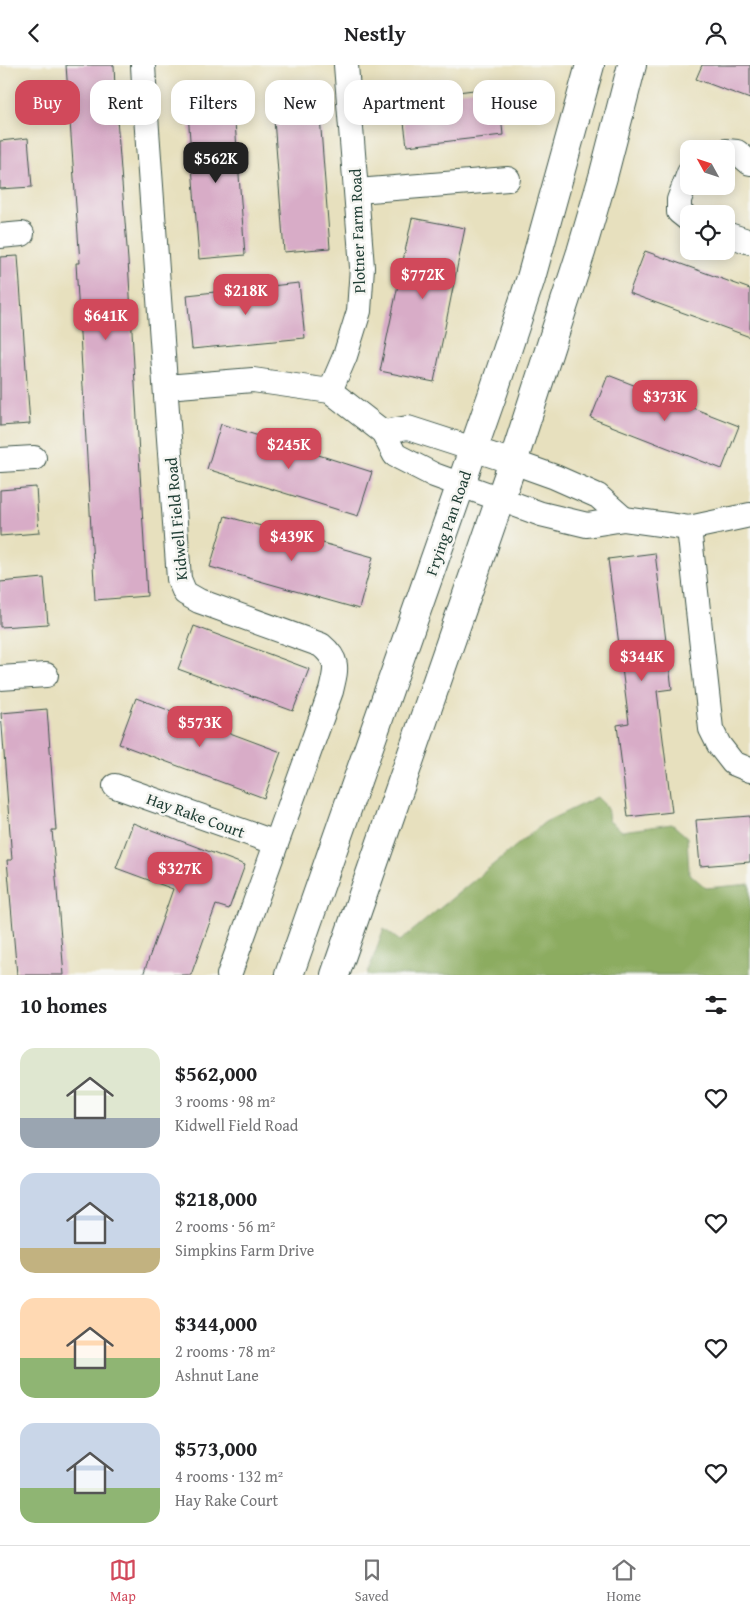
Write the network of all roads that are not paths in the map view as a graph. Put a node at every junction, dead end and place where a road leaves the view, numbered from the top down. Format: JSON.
{"nodes":[{"id":1,"x":144,"y":65,"type":"edge"},
{"id":2,"x":346,"y":65,"type":"edge"},
{"id":3,"x":590,"y":65,"type":"edge"},
{"id":4,"x":632,"y":65,"type":"edge"},
{"id":5,"x":735,"y":153,"type":"edge"},
{"id":6,"x":750,"y":163,"type":"edge"},
{"id":7,"x":508,"y":179,"type":"dead end"},
{"id":8,"x":357,"y":191,"type":"junction"},
{"id":9,"x":680,"y":195,"type":"edge"},
{"id":10,"x":680,"y":213,"type":"edge"},
{"id":11,"x":735,"y":237,"type":"edge"},
{"id":12,"x":750,"y":243,"type":"edge"},
{"id":13,"x":166,"y":387,"type":"junction"},
{"id":14,"x":330,"y":391,"type":"junction"},
{"id":15,"x":383,"y":432,"type":"junction"},
{"id":16,"x":474,"y":449,"type":"junction"},
{"id":17,"x":34,"y":458,"type":"dead end"},
{"id":18,"x":0,"y":460,"type":"edge"},
{"id":19,"x":513,"y":461,"type":"junction"},
{"id":20,"x":462,"y":484,"type":"junction"},
{"id":21,"x":501,"y":498,"type":"junction"},
{"id":22,"x":750,"y":515,"type":"edge"},
{"id":23,"x":624,"y":519,"type":"junction"},
{"id":24,"x":689,"y":529,"type":"junction"},
{"id":25,"x":46,"y":675,"type":"dead end"},
{"id":26,"x":0,"y":678,"type":"edge"},
{"id":27,"x":750,"y":770,"type":"edge"},
{"id":28,"x":115,"y":786,"type":"dead end"},
{"id":29,"x":276,"y":843,"type":"junction"},
{"id":30,"x":229,"y":975,"type":"edge"},
{"id":31,"x":289,"y":975,"type":"edge"},
{"id":32,"x":336,"y":975,"type":"edge"}],
"edges":[{"from":1,"to":13,"type":"street","name":"Kidwell Field Road"},
{"from":2,"to":8,"type":"street","name":"Plotner Farm Road"},
{"from":3,"to":16,"type":"main road","name":"Frying Pan Road"},
{"from":4,"to":19,"type":"main road"},
{"from":5,"to":6,"type":"street"},
{"from":7,"to":8,"type":"street"},
{"from":8,"to":14,"type":"street","name":"Plotner Farm Road"},
{"from":9,"to":10,"type":"street"},
{"from":11,"to":12,"type":"street"},
{"from":13,"to":14,"type":"street"},
{"from":13,"to":29,"type":"street","name":"Kidwell Field Road"},
{"from":14,"to":15,"type":"street"},
{"from":15,"to":16,"type":"street"},
{"from":15,"to":20,"type":"street"},
{"from":16,"to":19,"type":"street"},
{"from":16,"to":20,"type":"main road","name":"Frying Pan Road"},
{"from":17,"to":18,"type":"street"},
{"from":19,"to":21,"type":"main road"},
{"from":19,"to":23,"type":"street"},
{"from":20,"to":21,"type":"street"},
{"from":20,"to":31,"type":"main road","name":"Frying Pan Road"},
{"from":21,"to":23,"type":"street"},
{"from":21,"to":32,"type":"main road"},
{"from":22,"to":24,"type":"street"},
{"from":23,"to":24,"type":"street"},
{"from":24,"to":27,"type":"street"},
{"from":25,"to":26,"type":"street"},
{"from":28,"to":29,"type":"street","name":"Hay Rake Court"},
{"from":29,"to":30,"type":"street","name":"Kidwell Field Road"}]}
